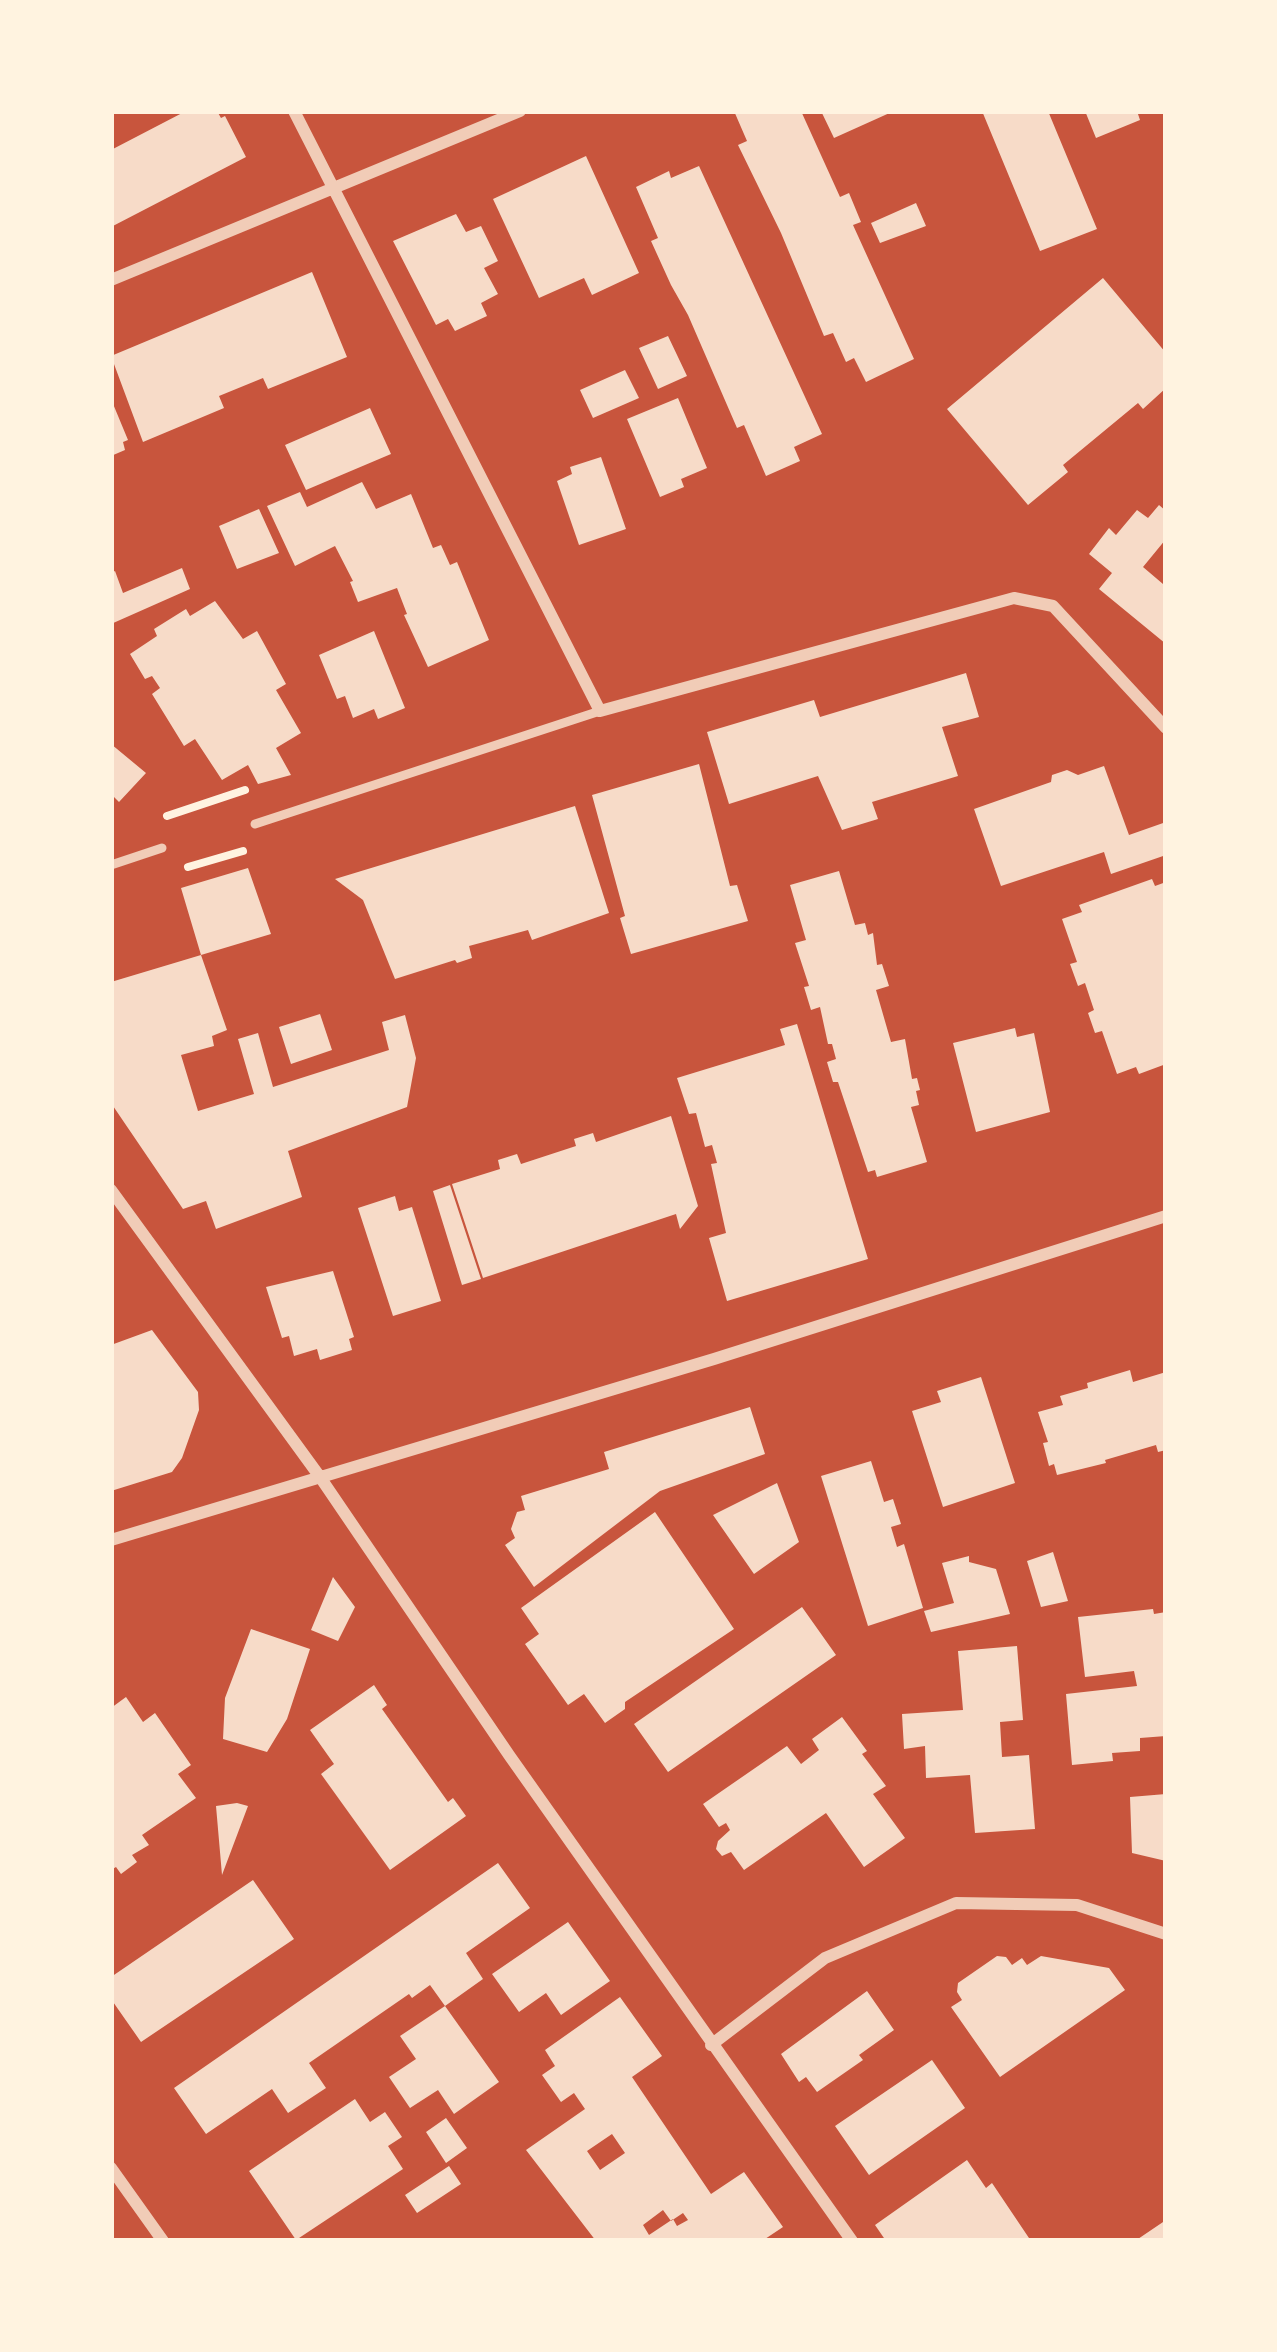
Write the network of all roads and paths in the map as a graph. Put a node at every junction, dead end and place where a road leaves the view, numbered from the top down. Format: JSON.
{"nodes":[{"id":1,"x":294,"y":111,"type":"edge"},
{"id":2,"x":520,"y":111,"type":"edge"},
{"id":3,"x":335,"y":190,"type":"junction"},
{"id":4,"x":111,"y":280,"type":"edge"},
{"id":5,"x":600,"y":711,"type":"junction"},
{"id":6,"x":1166,"y":728,"type":"edge"},
{"id":7,"x":245,"y":790,"type":"dead end"},
{"id":8,"x":155,"y":820,"type":"dead end"},
{"id":9,"x":255,"y":824,"type":"dead end"},
{"id":10,"x":261,"y":845,"type":"dead end"},
{"id":11,"x":162,"y":848,"type":"dead end"},
{"id":12,"x":111,"y":865,"type":"edge"},
{"id":13,"x":173,"y":872,"type":"dead end"},
{"id":14,"x":111,"y":1190,"type":"edge"},
{"id":15,"x":1166,"y":1216,"type":"edge"},
{"id":16,"x":320,"y":1478,"type":"junction"},
{"id":17,"x":111,"y":1540,"type":"edge"},
{"id":18,"x":1166,"y":1934,"type":"edge"},
{"id":19,"x":711,"y":2045,"type":"junction"},
{"id":20,"x":111,"y":2168,"type":"edge"},
{"id":21,"x":117,"y":2188,"type":"edge"},
{"id":22,"x":163,"y":2241,"type":"edge"},
{"id":23,"x":852,"y":2241,"type":"edge"}],
"edges":[{"from":1,"to":3,"type":"street"},
{"from":2,"to":3,"type":"street"},
{"from":3,"to":4,"type":"street"},
{"from":3,"to":5,"type":"street"},
{"from":5,"to":6,"type":"street"},
{"from":5,"to":9,"type":"lane"},
{"from":7,"to":8,"type":"path"},
{"from":10,"to":13,"type":"path"},
{"from":11,"to":12,"type":"lane"},
{"from":14,"to":16,"type":"street"},
{"from":15,"to":16,"type":"street"},
{"from":16,"to":17,"type":"street"},
{"from":16,"to":19,"type":"street"},
{"from":18,"to":19,"type":"street"},
{"from":19,"to":23,"type":"street"},
{"from":20,"to":21,"type":"street"},
{"from":21,"to":22,"type":"street"}]}
